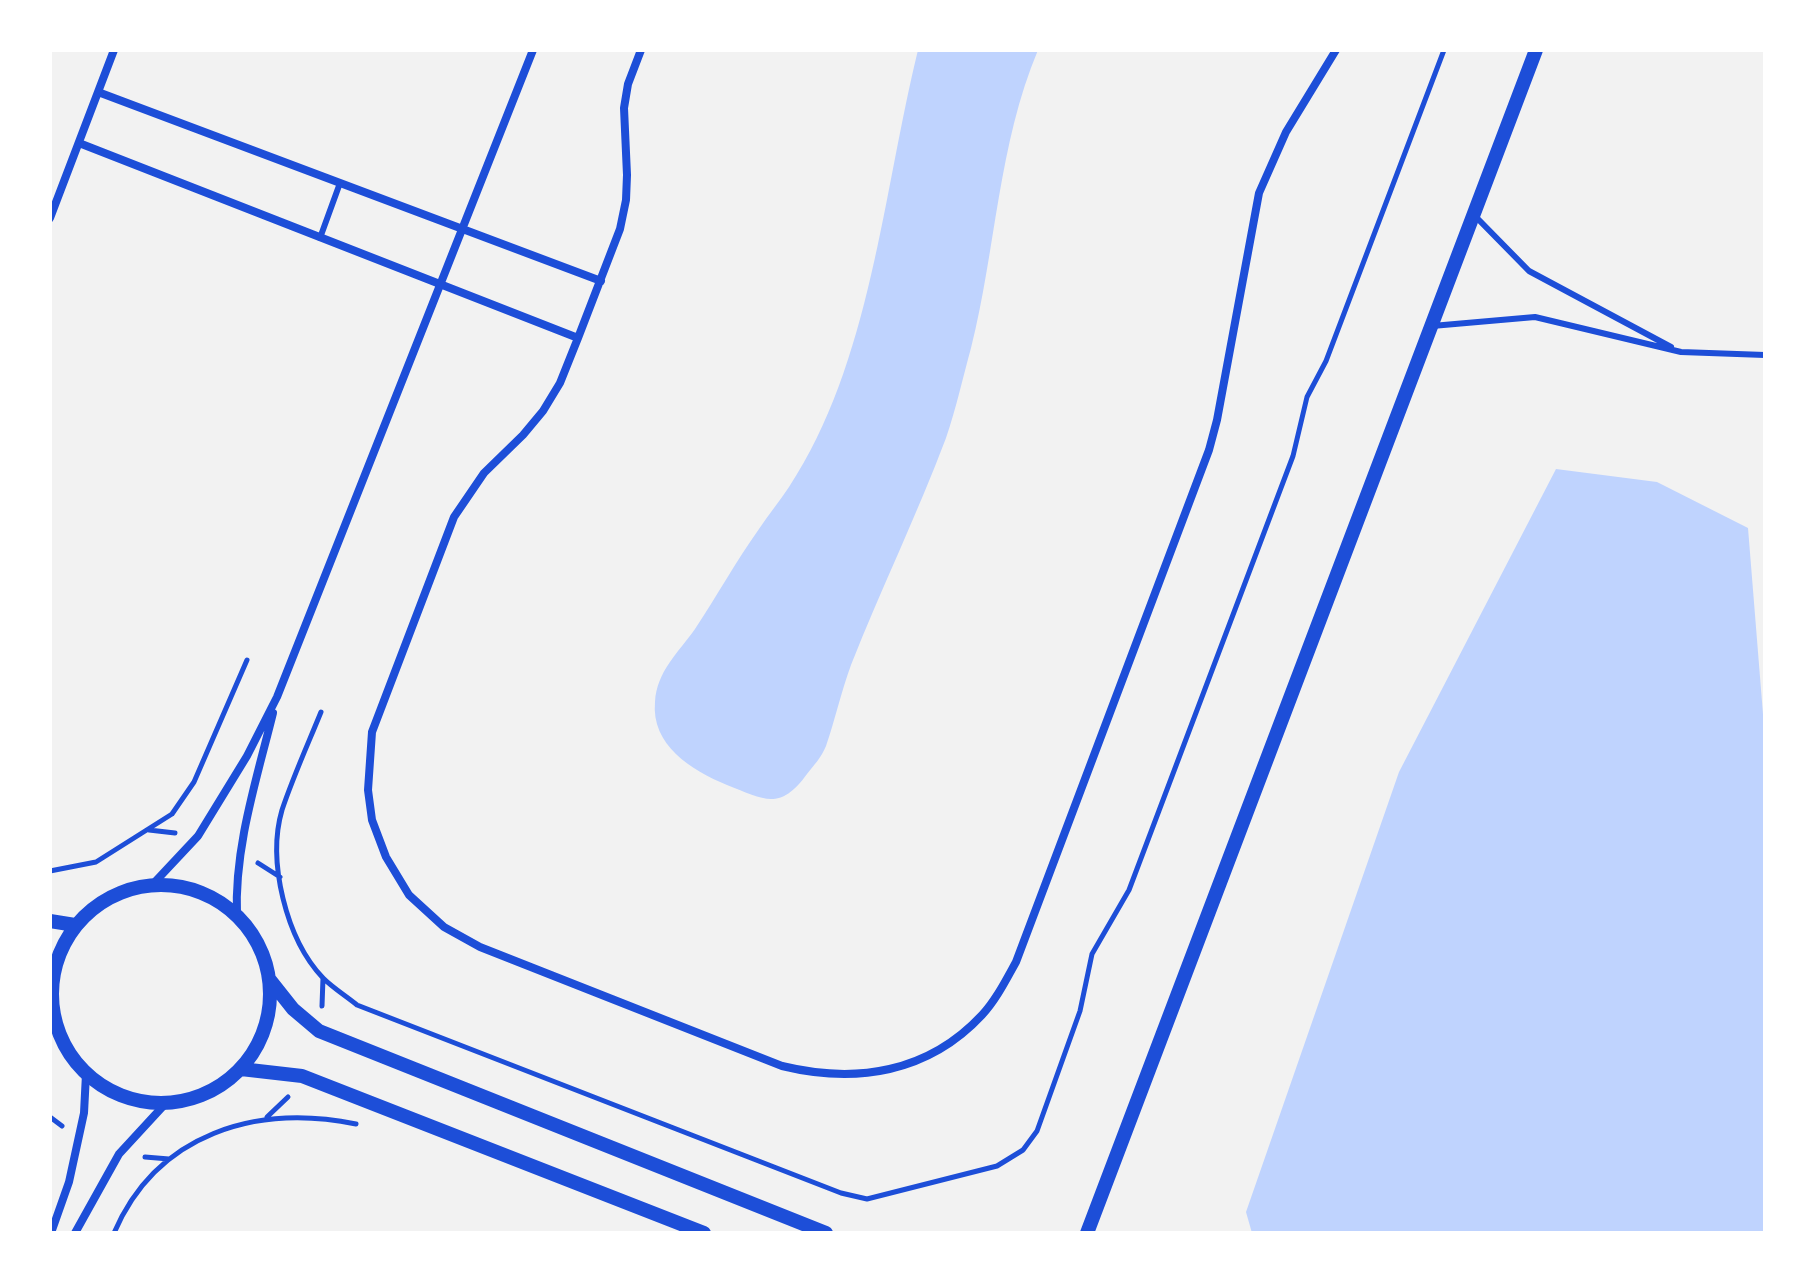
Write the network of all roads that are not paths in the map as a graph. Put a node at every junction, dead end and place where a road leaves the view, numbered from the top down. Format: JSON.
{"nodes":[{"id":1,"x":114,"y":50,"type":"edge"},
{"id":2,"x":533,"y":50,"type":"edge"},
{"id":3,"x":641,"y":50,"type":"edge"},
{"id":4,"x":1336,"y":50,"type":"edge"},
{"id":5,"x":1536,"y":50,"type":"edge"},
{"id":6,"x":98,"y":92,"type":"junction"},
{"id":7,"x":79,"y":143,"type":"junction"},
{"id":8,"x":340,"y":183,"type":"junction"},
{"id":9,"x":1474,"y":215,"type":"junction"},
{"id":10,"x":50,"y":218,"type":"edge"},
{"id":11,"x":462,"y":229,"type":"junction"},
{"id":12,"x":320,"y":238,"type":"junction"},
{"id":13,"x":601,"y":281,"type":"junction"},
{"id":14,"x":441,"y":285,"type":"junction"},
{"id":15,"x":1432,"y":326,"type":"junction"},
{"id":16,"x":578,"y":338,"type":"junction"},
{"id":17,"x":1681,"y":352,"type":"junction"},
{"id":18,"x":1765,"y":355,"type":"edge"},
{"id":19,"x":277,"y":697,"type":"junction"},
{"id":20,"x":153,"y":884,"type":"junction"},
{"id":21,"x":237,"y":916,"type":"junction"},
{"id":22,"x":50,"y":921,"type":"edge"},
{"id":23,"x":75,"y":925,"type":"junction"},
{"id":24,"x":270,"y":980,"type":"junction"},
{"id":25,"x":51,"y":1000,"type":"edge"},
{"id":26,"x":241,"y":1069,"type":"junction"},
{"id":27,"x":86,"y":1074,"type":"junction"},
{"id":28,"x":166,"y":1103,"type":"junction"},
{"id":29,"x":51,"y":1233,"type":"edge"},
{"id":30,"x":75,"y":1233,"type":"edge"},
{"id":31,"x":704,"y":1233,"type":"edge"},
{"id":32,"x":826,"y":1233,"type":"edge"},
{"id":33,"x":1087,"y":1233,"type":"edge"}],
"edges":[{"from":1,"to":6,"type":"street"},
{"from":2,"to":11,"type":"street"},
{"from":3,"to":13,"type":"street"},
{"from":4,"to":16,"type":"street"},
{"from":5,"to":9,"type":"street"},
{"from":6,"to":7,"type":"street"},
{"from":6,"to":8,"type":"street"},
{"from":7,"to":10,"type":"street"},
{"from":7,"to":12,"type":"street"},
{"from":8,"to":11,"type":"street"},
{"from":8,"to":12,"type":"lane"},
{"from":9,"to":15,"type":"street"},
{"from":9,"to":17,"type":"lane"},
{"from":11,"to":13,"type":"street"},
{"from":11,"to":14,"type":"street"},
{"from":12,"to":14,"type":"street"},
{"from":13,"to":16,"type":"street"},
{"from":14,"to":16,"type":"street"},
{"from":14,"to":19,"type":"street"},
{"from":15,"to":17,"type":"lane"},
{"from":15,"to":33,"type":"street"},
{"from":17,"to":18,"type":"lane"},
{"from":19,"to":20,"type":"street"},
{"from":19,"to":21,"type":"street"},
{"from":20,"to":21,"type":"street"},
{"from":20,"to":23,"type":"street"},
{"from":21,"to":24,"type":"street"},
{"from":22,"to":23,"type":"street"},
{"from":23,"to":25,"type":"street"},
{"from":24,"to":26,"type":"street"},
{"from":24,"to":32,"type":"street"},
{"from":25,"to":27,"type":"street"},
{"from":26,"to":28,"type":"street"},
{"from":26,"to":31,"type":"street"},
{"from":27,"to":28,"type":"street"},
{"from":27,"to":29,"type":"street"},
{"from":28,"to":30,"type":"street"}]}
